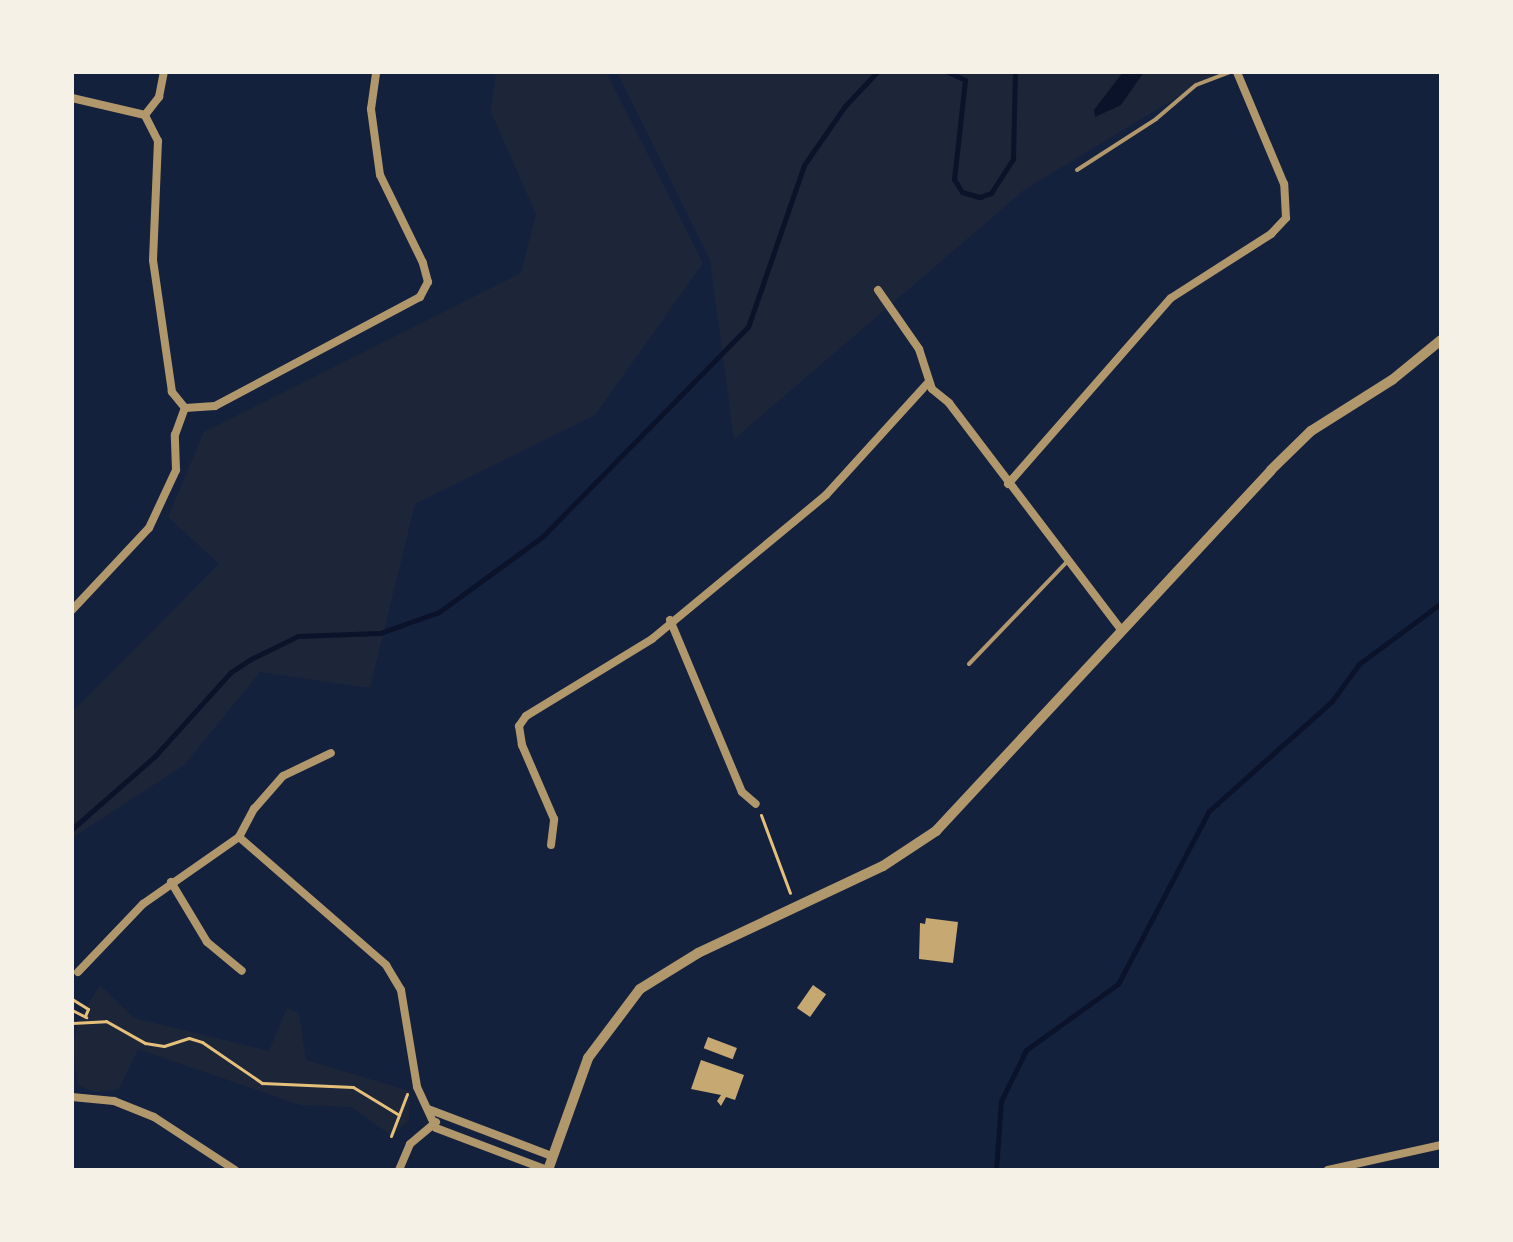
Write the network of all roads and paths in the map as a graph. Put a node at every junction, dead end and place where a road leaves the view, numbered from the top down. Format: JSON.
{"nodes":[{"id":1,"x":164,"y":72,"type":"edge"},
{"id":2,"x":376,"y":72,"type":"edge"},
{"id":3,"x":1230,"y":72,"type":"edge"},
{"id":4,"x":1237,"y":72,"type":"edge"},
{"id":5,"x":72,"y":98,"type":"edge"},
{"id":6,"x":145,"y":115,"type":"junction"},
{"id":7,"x":1077,"y":170,"type":"dead end"},
{"id":8,"x":878,"y":290,"type":"dead end"},
{"id":9,"x":1441,"y":340,"type":"edge"},
{"id":10,"x":928,"y":383,"type":"junction"},
{"id":11,"x":185,"y":408,"type":"junction"},
{"id":12,"x":1008,"y":484,"type":"junction"},
{"id":13,"x":1066,"y":563,"type":"junction"},
{"id":14,"x":72,"y":610,"type":"edge"},
{"id":15,"x":670,"y":620,"type":"junction"},
{"id":16,"x":1120,"y":628,"type":"junction"},
{"id":17,"x":969,"y":664,"type":"dead end"},
{"id":18,"x":331,"y":753,"type":"dead end"},
{"id":19,"x":756,"y":804,"type":"joint"},
{"id":20,"x":239,"y":837,"type":"junction"},
{"id":21,"x":551,"y":845,"type":"dead end"},
{"id":22,"x":171,"y":882,"type":"junction"},
{"id":23,"x":790,"y":893,"type":"dead end"},
{"id":24,"x":242,"y":971,"type":"dead end"},
{"id":25,"x":78,"y":972,"type":"dead end"},
{"id":26,"x":72,"y":999,"type":"edge"},
{"id":27,"x":72,"y":1010,"type":"edge"},
{"id":28,"x":85,"y":1016,"type":"junction"},
{"id":29,"x":88,"y":1021,"type":"junction"},
{"id":30,"x":72,"y":1023,"type":"edge"},
{"id":31,"x":415,"y":1075,"type":"junction"},
{"id":32,"x":72,"y":1097,"type":"edge"},
{"id":33,"x":428,"y":1109,"type":"junction"},
{"id":34,"x":399,"y":1115,"type":"junction"},
{"id":35,"x":443,"y":1117,"type":"junction"},
{"id":36,"x":433,"y":1125,"type":"junction"},
{"id":37,"x":391,"y":1136,"type":"dead end"},
{"id":38,"x":1441,"y":1145,"type":"edge"},
{"id":39,"x":552,"y":1156,"type":"junction"},
{"id":40,"x":235,"y":1170,"type":"edge"},
{"id":41,"x":399,"y":1170,"type":"edge"},
{"id":42,"x":548,"y":1170,"type":"edge"},
{"id":43,"x":1328,"y":1170,"type":"edge"}],
"edges":[{"from":1,"to":6,"type":"street"},
{"from":2,"to":11,"type":"street"},
{"from":3,"to":7,"type":"lane"},
{"from":4,"to":12,"type":"street"},
{"from":5,"to":6,"type":"street"},
{"from":6,"to":11,"type":"street"},
{"from":8,"to":10,"type":"street"},
{"from":9,"to":16,"type":"street"},
{"from":10,"to":12,"type":"street"},
{"from":10,"to":15,"type":"street"},
{"from":11,"to":14,"type":"street"},
{"from":12,"to":13,"type":"street"},
{"from":13,"to":16,"type":"street"},
{"from":13,"to":17,"type":"lane"},
{"from":15,"to":19,"type":"street"},
{"from":15,"to":21,"type":"street"},
{"from":16,"to":39,"type":"street"},
{"from":18,"to":20,"type":"street"},
{"from":19,"to":23,"type":"path"},
{"from":20,"to":22,"type":"street"},
{"from":20,"to":31,"type":"street"},
{"from":22,"to":24,"type":"street"},
{"from":22,"to":25,"type":"street"},
{"from":26,"to":28,"type":"path"},
{"from":27,"to":28,"type":"path"},
{"from":28,"to":29,"type":"path"},
{"from":29,"to":30,"type":"path"},
{"from":29,"to":34,"type":"path"},
{"from":31,"to":33,"type":"street"},
{"from":31,"to":34,"type":"path"},
{"from":32,"to":40,"type":"street"},
{"from":33,"to":35,"type":"street"},
{"from":33,"to":36,"type":"street"},
{"from":34,"to":37,"type":"path"},
{"from":35,"to":36,"type":"street"},
{"from":35,"to":39,"type":"street"},
{"from":36,"to":41,"type":"street"},
{"from":36,"to":42,"type":"street"},
{"from":38,"to":43,"type":"street"},
{"from":39,"to":42,"type":"street"}]}
